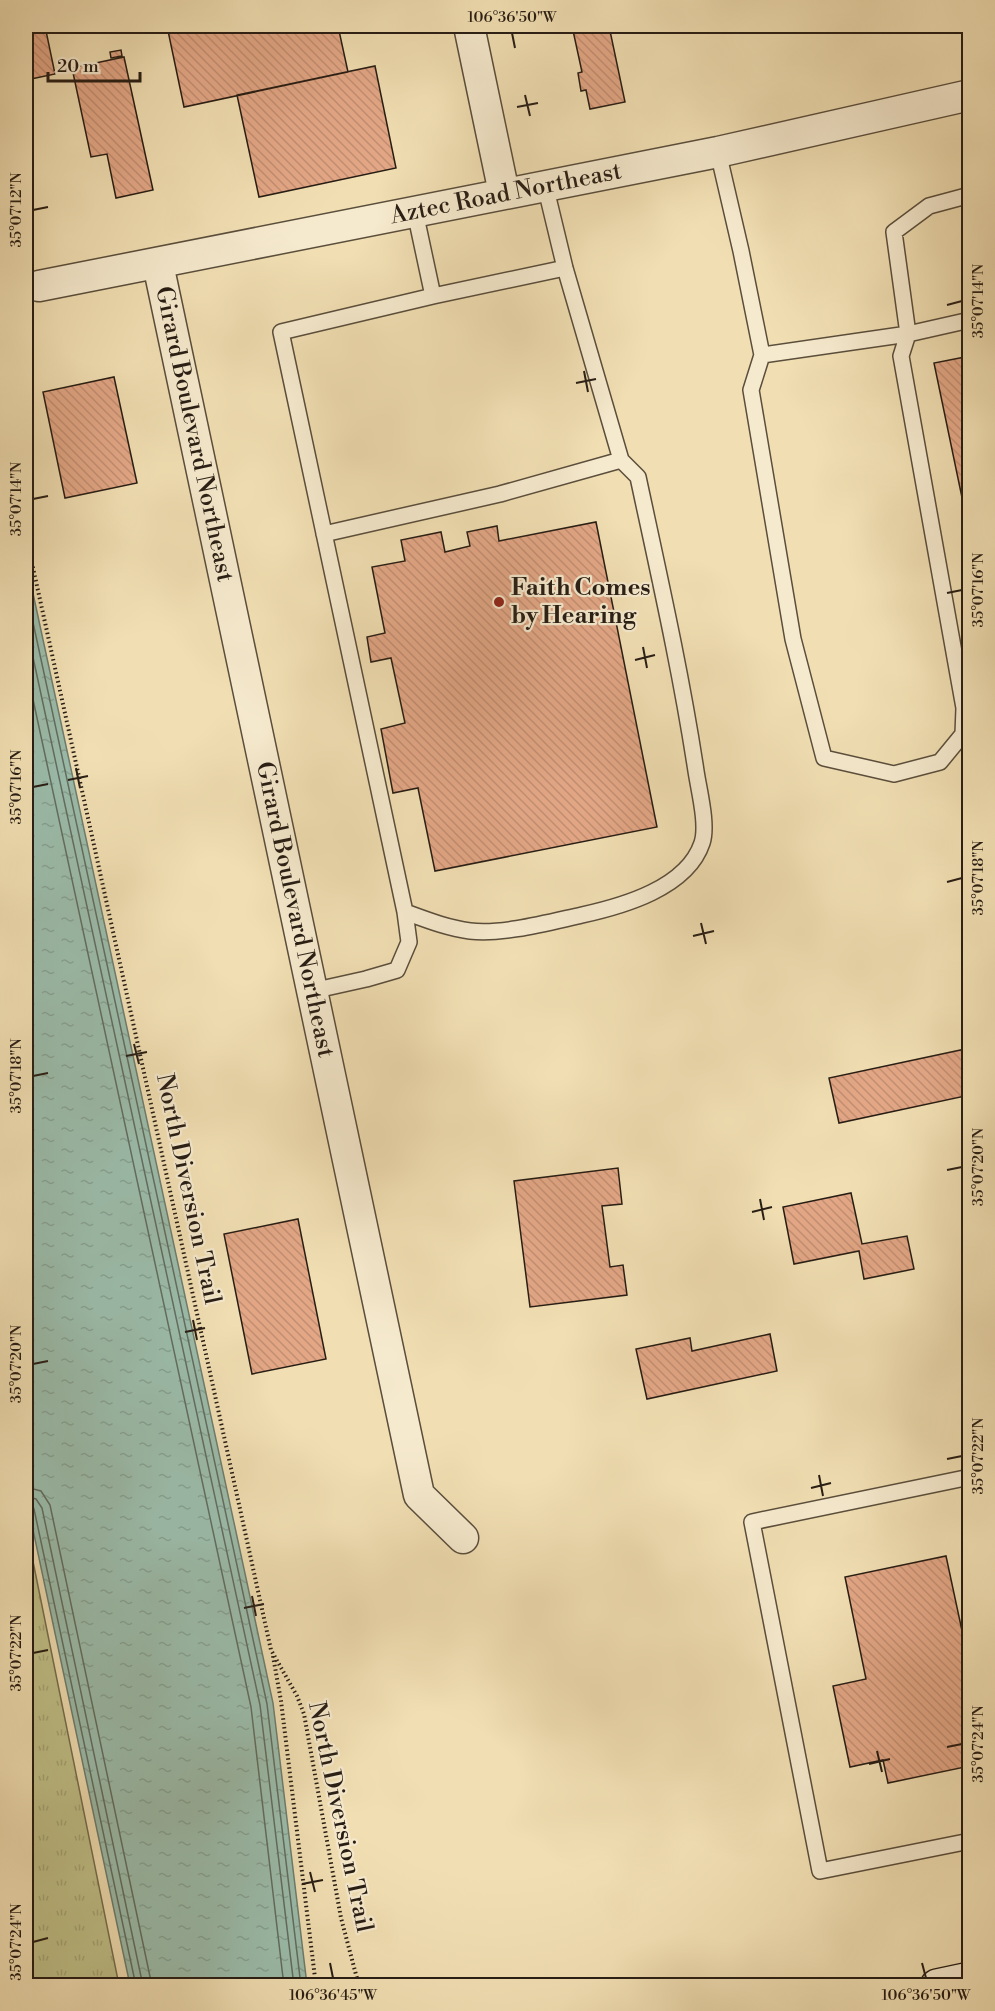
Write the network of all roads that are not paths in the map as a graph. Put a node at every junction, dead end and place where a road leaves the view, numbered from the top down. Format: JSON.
{"nodes":[{"id":1,"x":469,"y":26,"type":"edge"},
{"id":2,"x":969,"y":97,"type":"edge"},
{"id":3,"x":718,"y":152,"type":"junction"},
{"id":4,"x":545,"y":185,"type":"junction"},
{"id":5,"x":504,"y":193,"type":"junction"},
{"id":6,"x":969,"y":195,"type":"edge"},
{"id":7,"x":415,"y":212,"type":"junction"},
{"id":8,"x":158,"y":264,"type":"junction"},
{"id":9,"x":565,"y":268,"type":"junction"},
{"id":10,"x":39,"y":286,"type":"dead end"},
{"id":11,"x":433,"y":296,"type":"junction"},
{"id":12,"x":969,"y":320,"type":"edge"},
{"id":13,"x":908,"y":334,"type":"junction"},
{"id":14,"x":762,"y":355,"type":"junction"},
{"id":15,"x":621,"y":460,"type":"junction"},
{"id":16,"x":324,"y":534,"type":"junction"},
{"id":17,"x":405,"y":912,"type":"junction"},
{"id":18,"x":312,"y":991,"type":"junction"},
{"id":19,"x":969,"y":1477,"type":"edge"},
{"id":20,"x":463,"y":1538,"type":"dead end"},
{"id":21,"x":969,"y":1841,"type":"edge"},
{"id":22,"x":969,"y":1979,"type":"edge"},
{"id":23,"x":937,"y":1986,"type":"edge"}],
"edges":[{"from":1,"to":5,"type":"street"},
{"from":2,"to":3,"type":"street","name":"Aztec Road Northeast"},
{"from":3,"to":4,"type":"street","name":"Aztec Road Northeast"},
{"from":3,"to":14,"type":"lane"},
{"from":4,"to":5,"type":"street","name":"Aztec Road Northeast"},
{"from":4,"to":9,"type":"lane"},
{"from":5,"to":7,"type":"street","name":"Aztec Road Northeast"},
{"from":6,"to":13,"type":"lane"},
{"from":7,"to":8,"type":"street","name":"Aztec Road Northeast"},
{"from":7,"to":11,"type":"lane"},
{"from":8,"to":10,"type":"street","name":"Aztec Road Northeast"},
{"from":8,"to":18,"type":"street","name":"Girard Boulevard Northeast"},
{"from":9,"to":11,"type":"lane"},
{"from":9,"to":15,"type":"lane"},
{"from":11,"to":16,"type":"lane"},
{"from":12,"to":13,"type":"lane"},
{"from":13,"to":14,"type":"lane"},
{"from":13,"to":14,"type":"lane"},
{"from":15,"to":16,"type":"lane"},
{"from":15,"to":17,"type":"lane"},
{"from":16,"to":17,"type":"lane"},
{"from":17,"to":18,"type":"lane"},
{"from":18,"to":20,"type":"street","name":"Girard Boulevard Northeast"},
{"from":19,"to":21,"type":"lane"},
{"from":22,"to":23,"type":"main road"}]}
